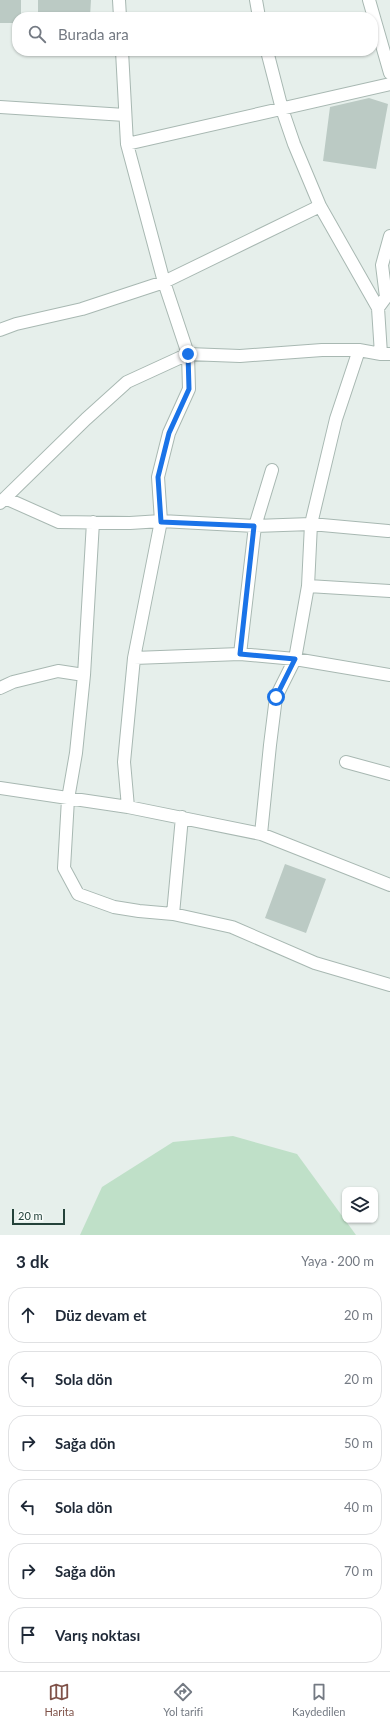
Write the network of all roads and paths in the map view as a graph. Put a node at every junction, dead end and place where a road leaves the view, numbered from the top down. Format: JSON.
{"nodes":[{"id":1,"x":120,"y":0,"type":"edge"},
{"id":2,"x":256,"y":0,"type":"edge"},
{"id":3,"x":369,"y":0,"type":"edge"},
{"id":4,"x":120,"y":12,"type":"edge"},
{"id":5,"x":258,"y":12,"type":"edge"},
{"id":6,"x":372,"y":12,"type":"edge"},
{"id":7,"x":378,"y":31,"type":"edge"},
{"id":8,"x":122,"y":56,"type":"edge"},
{"id":9,"x":268,"y":56,"type":"edge"},
{"id":10,"x":390,"y":73,"type":"edge"},
{"id":11,"x":390,"y":84,"type":"edge"},
{"id":12,"x":0,"y":107,"type":"edge"},
{"id":13,"x":282,"y":109,"type":"junction"},
{"id":14,"x":125,"y":115,"type":"junction"},
{"id":15,"x":127,"y":144,"type":"junction"},
{"id":16,"x":320,"y":206,"type":"junction"},
{"id":17,"x":390,"y":236,"type":"edge"},
{"id":18,"x":164,"y":282,"type":"junction"},
{"id":19,"x":378,"y":308,"type":"junction"},
{"id":20,"x":0,"y":330,"type":"edge"},
{"id":21,"x":359,"y":350,"type":"junction"},
{"id":22,"x":188,"y":354,"type":"junction"},
{"id":23,"x":385,"y":354,"type":"edge"},
{"id":24,"x":272,"y":470,"type":"dead end"},
{"id":25,"x":3,"y":501,"type":"edge"},
{"id":26,"x":94,"y":522,"type":"junction"},
{"id":27,"x":161,"y":522,"type":"junction"},
{"id":28,"x":311,"y":524,"type":"junction"},
{"id":29,"x":254,"y":526,"type":"junction"},
{"id":30,"x":388,"y":531,"type":"dead end"},
{"id":31,"x":308,"y":586,"type":"junction"},
{"id":32,"x":390,"y":591,"type":"edge"},
{"id":33,"x":240,"y":654,"type":"junction"},
{"id":34,"x":134,"y":658,"type":"junction"},
{"id":35,"x":295,"y":659,"type":"junction"},
{"id":36,"x":390,"y":674,"type":"edge"},
{"id":37,"x":84,"y":675,"type":"junction"},
{"id":38,"x":0,"y":688,"type":"edge"},
{"id":39,"x":346,"y":762,"type":"dead end"},
{"id":40,"x":390,"y":774,"type":"edge"},
{"id":41,"x":0,"y":788,"type":"edge"},
{"id":42,"x":68,"y":799,"type":"junction"},
{"id":43,"x":128,"y":807,"type":"junction"},
{"id":44,"x":182,"y":817,"type":"junction"},
{"id":45,"x":261,"y":834,"type":"junction"},
{"id":46,"x":390,"y":885,"type":"edge"},
{"id":47,"x":173,"y":914,"type":"junction"},
{"id":48,"x":388,"y":981,"type":"edge"}],
"edges":[{"from":1,"to":4,"type":"street"},
{"from":2,"to":5,"type":"street"},
{"from":3,"to":6,"type":"street"},
{"from":7,"to":10,"type":"street"},
{"from":8,"to":14,"type":"street"},
{"from":9,"to":13,"type":"street"},
{"from":11,"to":13,"type":"street"},
{"from":12,"to":14,"type":"street"},
{"from":13,"to":15,"type":"street"},
{"from":13,"to":16,"type":"street"},
{"from":14,"to":15,"type":"street"},
{"from":15,"to":18,"type":"street"},
{"from":16,"to":18,"type":"street"},
{"from":16,"to":19,"type":"street"},
{"from":17,"to":19,"type":"street"},
{"from":18,"to":20,"type":"street"},
{"from":18,"to":22,"type":"street"},
{"from":19,"to":23,"type":"street"},
{"from":21,"to":22,"type":"street"},
{"from":21,"to":23,"type":"street"},
{"from":21,"to":28,"type":"street"},
{"from":22,"to":25,"type":"street"},
{"from":22,"to":27,"type":"street"},
{"from":24,"to":29,"type":"street"},
{"from":25,"to":26,"type":"street"},
{"from":26,"to":27,"type":"street"},
{"from":26,"to":37,"type":"street"},
{"from":27,"to":29,"type":"street"},
{"from":27,"to":34,"type":"street"},
{"from":28,"to":29,"type":"street"},
{"from":28,"to":30,"type":"street"},
{"from":28,"to":31,"type":"street"},
{"from":29,"to":33,"type":"street"},
{"from":31,"to":32,"type":"street"},
{"from":31,"to":35,"type":"street"},
{"from":33,"to":34,"type":"street"},
{"from":33,"to":35,"type":"street"},
{"from":34,"to":43,"type":"street"},
{"from":35,"to":36,"type":"street"},
{"from":35,"to":45,"type":"street"},
{"from":37,"to":38,"type":"street"},
{"from":37,"to":42,"type":"street"},
{"from":39,"to":40,"type":"street"},
{"from":41,"to":42,"type":"street"},
{"from":42,"to":43,"type":"street"},
{"from":42,"to":47,"type":"street"},
{"from":43,"to":44,"type":"street"},
{"from":44,"to":45,"type":"street"},
{"from":44,"to":47,"type":"street"},
{"from":45,"to":46,"type":"street"},
{"from":47,"to":48,"type":"street"}]}
